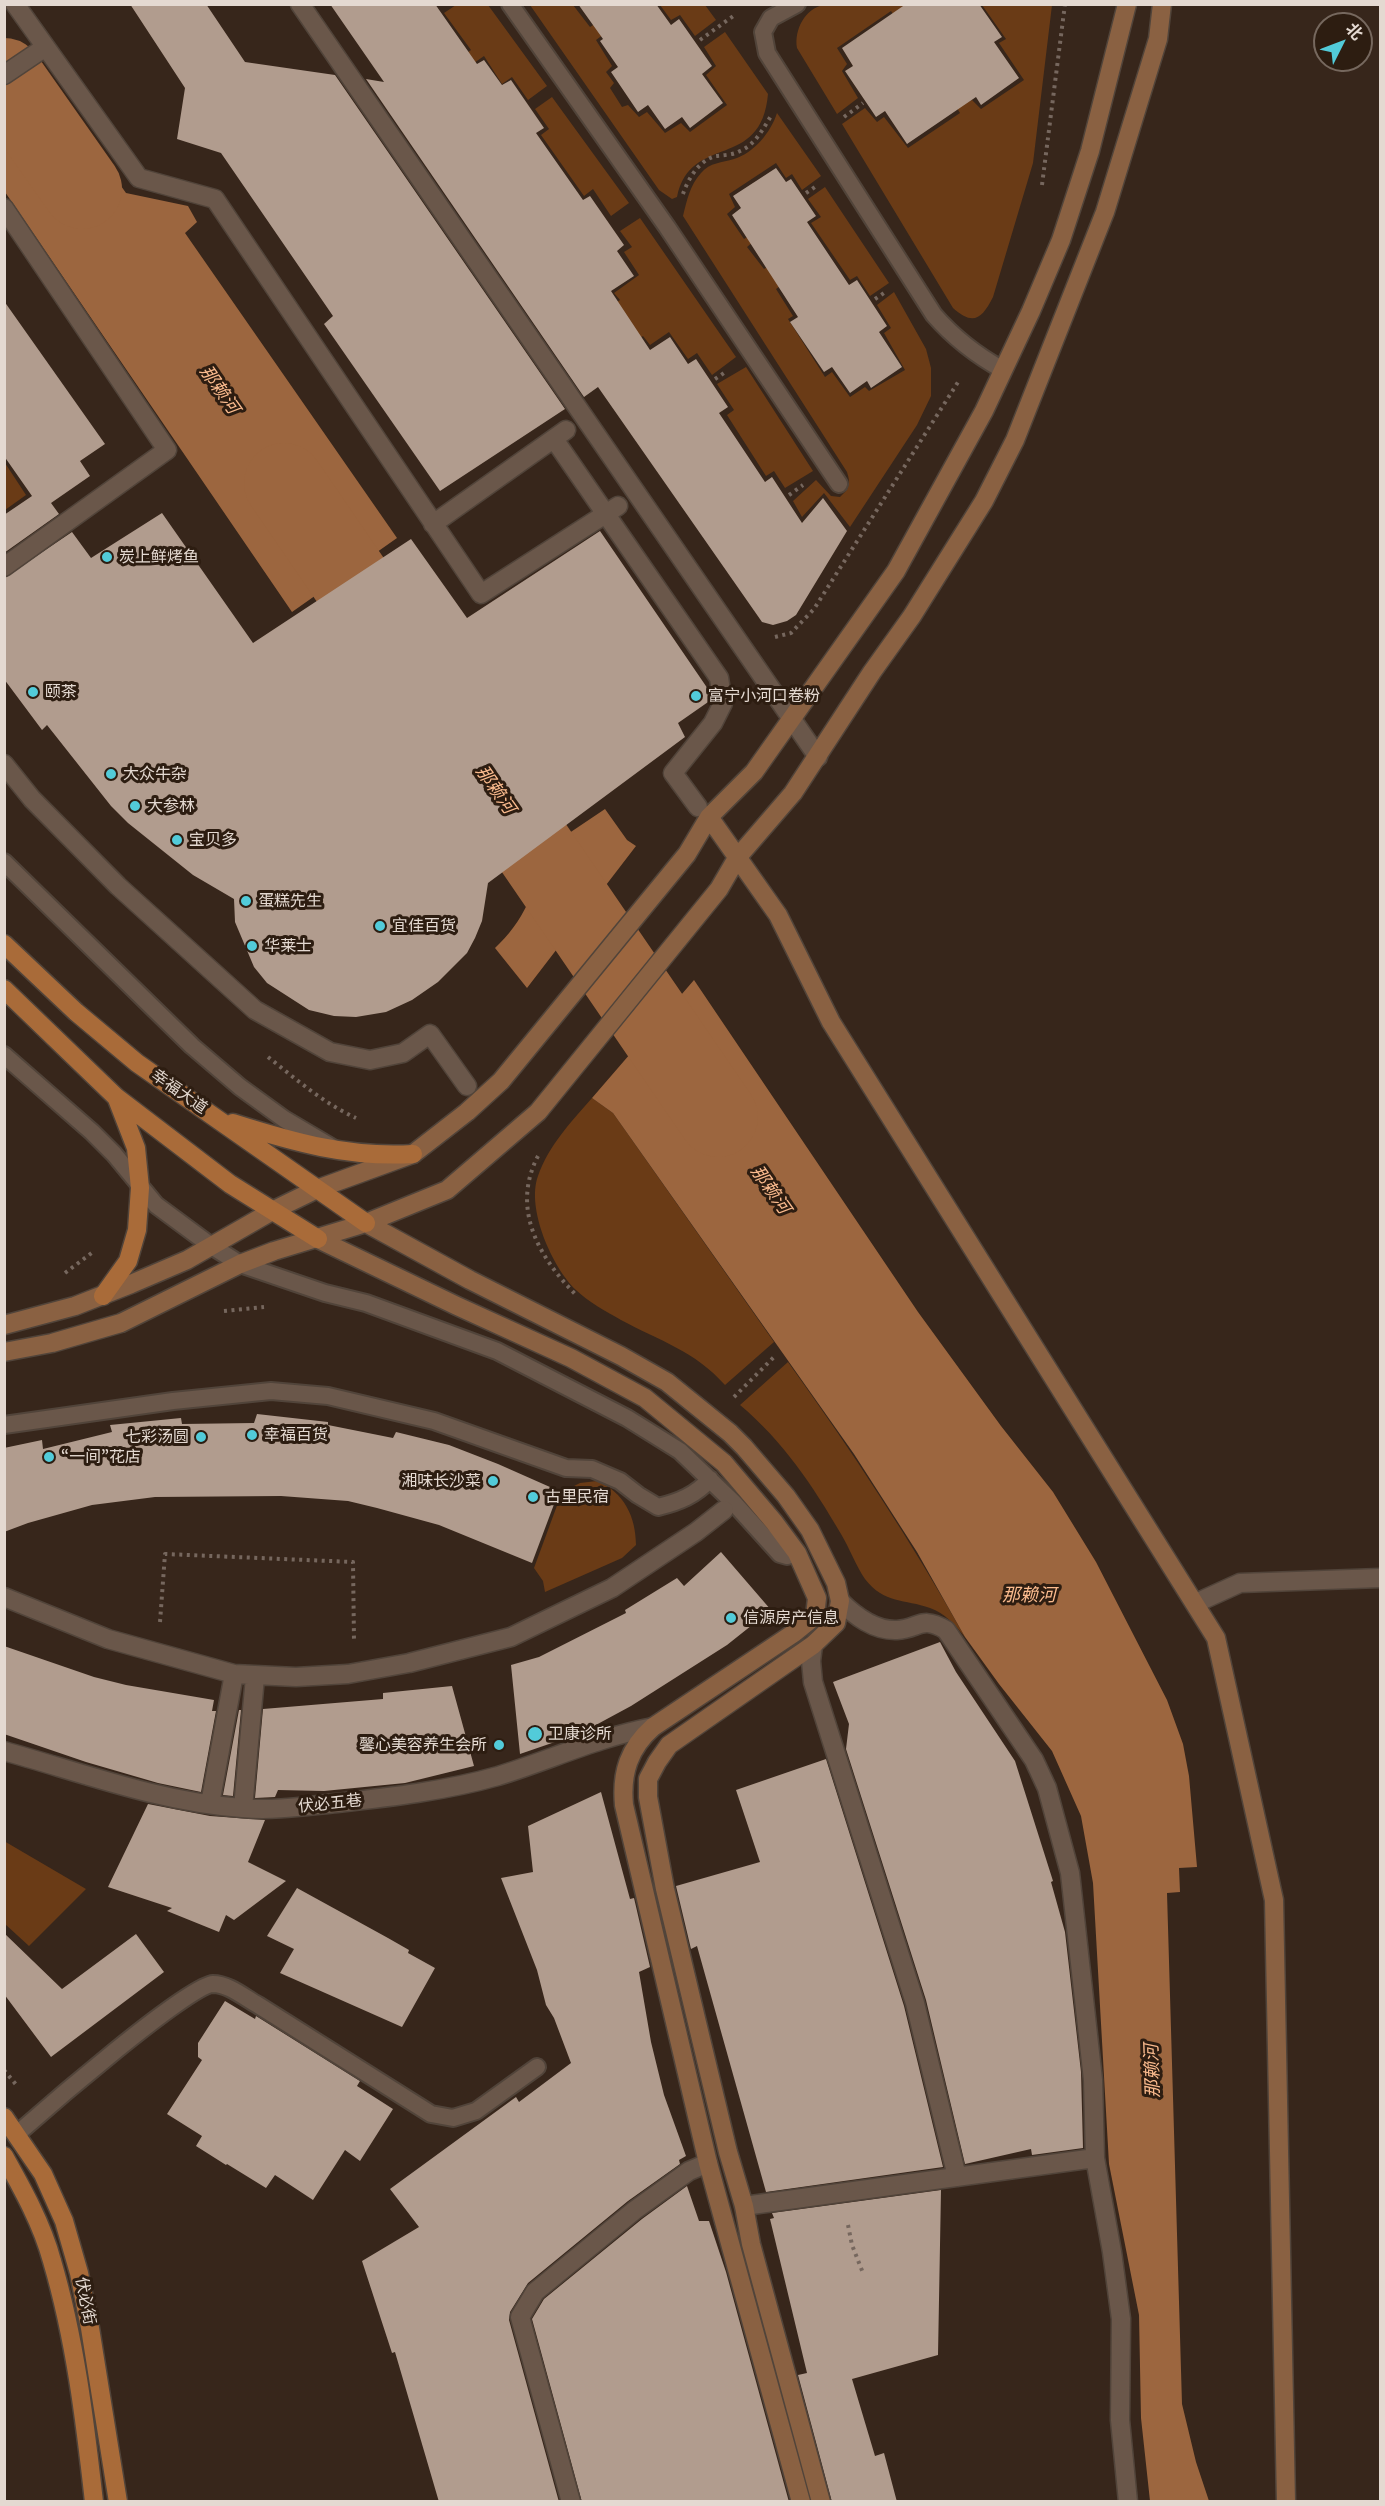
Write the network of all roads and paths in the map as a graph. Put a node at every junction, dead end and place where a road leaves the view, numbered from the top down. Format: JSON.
{"nodes":[{"id":1,"x":15,"y":4,"type":"edge"},
{"id":2,"x":300,"y":4,"type":"edge"},
{"id":3,"x":510,"y":4,"type":"edge"},
{"id":4,"x":797,"y":4,"type":"edge"},
{"id":5,"x":1127,"y":4,"type":"edge"},
{"id":6,"x":1162,"y":4,"type":"edge"},
{"id":7,"x":743,"y":8,"type":"dead end"},
{"id":8,"x":700,"y":40,"type":"dead end"},
{"id":9,"x":38,"y":52,"type":"junction"},
{"id":10,"x":4,"y":75,"type":"edge"},
{"id":11,"x":783,"y":81,"type":"junction"},
{"id":12,"x":4,"y":208,"type":"edge"},
{"id":13,"x":666,"y":226,"type":"junction"},
{"id":14,"x":1003,"y":370,"type":"junction"},
{"id":15,"x":839,"y":484,"type":"dead end"},
{"id":16,"x":612,"y":510,"type":"junction"},
{"id":17,"x":433,"y":524,"type":"junction"},
{"id":18,"x":4,"y":567,"type":"edge"},
{"id":19,"x":790,"y":717,"type":"junction"},
{"id":20,"x":818,"y":757,"type":"junction"},
{"id":21,"x":4,"y":764,"type":"edge"},
{"id":22,"x":703,"y":812,"type":"junction"},
{"id":23,"x":737,"y":858,"type":"junction"},
{"id":24,"x":4,"y":862,"type":"edge"},
{"id":25,"x":4,"y":944,"type":"edge"},
{"id":26,"x":4,"y":989,"type":"edge"},
{"id":27,"x":4,"y":1055,"type":"edge"},
{"id":28,"x":467,"y":1086,"type":"dead end"},
{"id":29,"x":116,"y":1097,"type":"junction"},
{"id":30,"x":215,"y":1117,"type":"junction"},
{"id":31,"x":541,"y":1151,"type":"dead end"},
{"id":32,"x":341,"y":1153,"type":"junction"},
{"id":33,"x":412,"y":1154,"type":"junction"},
{"id":34,"x":140,"y":1188,"type":"junction"},
{"id":35,"x":317,"y":1189,"type":"junction"},
{"id":36,"x":274,"y":1210,"type":"junction"},
{"id":37,"x":366,"y":1223,"type":"junction"},
{"id":38,"x":318,"y":1239,"type":"junction"},
{"id":39,"x":210,"y":1245,"type":"junction"},
{"id":40,"x":99,"y":1247,"type":"dead end"},
{"id":41,"x":240,"y":1264,"type":"junction"},
{"id":42,"x":57,"y":1277,"type":"dead end"},
{"id":43,"x":103,"y":1296,"type":"junction"},
{"id":44,"x":579,"y":1299,"type":"dead end"},
{"id":45,"x":266,"y":1307,"type":"dead end"},
{"id":46,"x":219,"y":1313,"type":"dead end"},
{"id":47,"x":4,"y":1325,"type":"edge"},
{"id":48,"x":4,"y":1352,"type":"edge"},
{"id":49,"x":776,"y":1355,"type":"dead end"},
{"id":50,"x":736,"y":1406,"type":"dead end"},
{"id":51,"x":4,"y":1425,"type":"edge"},
{"id":52,"x":710,"y":1479,"type":"junction"},
{"id":53,"x":724,"y":1510,"type":"dead end"},
{"id":54,"x":797,"y":1553,"type":"junction"},
{"id":55,"x":1380,"y":1578,"type":"edge"},
{"id":56,"x":4,"y":1597,"type":"edge"},
{"id":57,"x":840,"y":1601,"type":"junction"},
{"id":58,"x":1196,"y":1603,"type":"junction"},
{"id":59,"x":813,"y":1645,"type":"junction"},
{"id":60,"x":159,"y":1654,"type":"junction"},
{"id":61,"x":234,"y":1674,"type":"junction"},
{"id":62,"x":348,"y":1674,"type":"junction"},
{"id":63,"x":255,"y":1677,"type":"junction"},
{"id":64,"x":653,"y":1727,"type":"junction"},
{"id":65,"x":4,"y":1751,"type":"edge"},
{"id":66,"x":210,"y":1804,"type":"junction"},
{"id":67,"x":243,"y":1808,"type":"junction"},
{"id":68,"x":537,"y":2067,"type":"dead end"},
{"id":69,"x":4,"y":2117,"type":"edge"},
{"id":70,"x":17,"y":2134,"type":"junction"},
{"id":71,"x":4,"y":2156,"type":"edge"},
{"id":72,"x":1095,"y":2158,"type":"junction"},
{"id":73,"x":708,"y":2163,"type":"junction"},
{"id":74,"x":957,"y":2177,"type":"junction"},
{"id":75,"x":842,"y":2193,"type":"junction"},
{"id":76,"x":744,"y":2206,"type":"junction"},
{"id":77,"x":863,"y":2273,"type":"dead end"},
{"id":78,"x":94,"y":2502,"type":"edge"},
{"id":79,"x":118,"y":2502,"type":"edge"},
{"id":80,"x":571,"y":2502,"type":"edge"},
{"id":81,"x":801,"y":2502,"type":"edge"},
{"id":82,"x":821,"y":2502,"type":"edge"},
{"id":83,"x":1128,"y":2502,"type":"edge"},
{"id":84,"x":1286,"y":2502,"type":"edge"}],
"edges":[{"from":1,"to":9,"type":"street"},
{"from":2,"to":19,"type":"street"},
{"from":3,"to":13,"type":"lane"},
{"from":4,"to":11,"type":"lane"},
{"from":5,"to":14,"type":"street"},
{"from":6,"to":20,"type":"street"},
{"from":7,"to":8,"type":"path"},
{"from":9,"to":10,"type":"street"},
{"from":9,"to":17,"type":"street"},
{"from":11,"to":13,"type":"path"},
{"from":11,"to":14,"type":"lane"},
{"from":12,"to":18,"type":"street"},
{"from":13,"to":15,"type":"lane"},
{"from":14,"to":19,"type":"street"},
{"from":16,"to":17,"type":"street"},
{"from":16,"to":17,"type":"street"},
{"from":16,"to":22,"type":"street"},
{"from":19,"to":20,"type":"street"},
{"from":19,"to":22,"type":"street"},
{"from":20,"to":23,"type":"street"},
{"from":21,"to":28,"type":"street"},
{"from":22,"to":23,"type":"street"},
{"from":22,"to":33,"type":"street"},
{"from":23,"to":37,"type":"street"},
{"from":23,"to":58,"type":"street"},
{"from":24,"to":32,"type":"lane"},
{"from":25,"to":30,"type":"main road","name":"幸福大道"},
{"from":26,"to":29,"type":"main road"},
{"from":27,"to":34,"type":"lane"},
{"from":29,"to":34,"type":"main road"},
{"from":29,"to":36,"type":"main road"},
{"from":30,"to":32,"type":"main road"},
{"from":30,"to":35,"type":"main road","name":"幸福大道"},
{"from":31,"to":44,"type":"path"},
{"from":32,"to":33,"type":"main road"},
{"from":33,"to":35,"type":"street"},
{"from":34,"to":39,"type":"lane"},
{"from":34,"to":43,"type":"main road"},
{"from":35,"to":36,"type":"street"},
{"from":35,"to":37,"type":"main road","name":"幸福大道"},
{"from":36,"to":38,"type":"main road"},
{"from":36,"to":39,"type":"street"},
{"from":37,"to":38,"type":"street"},
{"from":37,"to":57,"type":"street"},
{"from":38,"to":41,"type":"street"},
{"from":38,"to":54,"type":"street"},
{"from":39,"to":41,"type":"lane"},
{"from":39,"to":43,"type":"street"},
{"from":40,"to":42,"type":"path"},
{"from":41,"to":48,"type":"street"},
{"from":41,"to":52,"type":"lane"},
{"from":43,"to":47,"type":"street"},
{"from":45,"to":46,"type":"path"},
{"from":49,"to":50,"type":"path"},
{"from":51,"to":52,"type":"lane"},
{"from":52,"to":54,"type":"lane"},
{"from":53,"to":62,"type":"street"},
{"from":54,"to":64,"type":"street"},
{"from":55,"to":58,"type":"street"},
{"from":56,"to":60,"type":"street"},
{"from":57,"to":59,"type":"street"},
{"from":57,"to":72,"type":"street"},
{"from":58,"to":84,"type":"street"},
{"from":59,"to":74,"type":"street"},
{"from":59,"to":76,"type":"street"},
{"from":60,"to":61,"type":"street"},
{"from":60,"to":62,"type":"path"},
{"from":61,"to":63,"type":"street"},
{"from":61,"to":66,"type":"street"},
{"from":62,"to":63,"type":"street"},
{"from":63,"to":67,"type":"street"},
{"from":64,"to":67,"type":"street","name":"伏必五巷"},
{"from":64,"to":73,"type":"street"},
{"from":65,"to":66,"type":"street","name":"伏必五巷"},
{"from":66,"to":67,"type":"street","name":"伏必五巷"},
{"from":68,"to":70,"type":"lane"},
{"from":69,"to":70,"type":"main road","name":"伏必街"},
{"from":70,"to":79,"type":"main road","name":"伏必街"},
{"from":71,"to":78,"type":"main road","name":"伏必街"},
{"from":72,"to":74,"type":"street"},
{"from":72,"to":83,"type":"street"},
{"from":73,"to":80,"type":"street"},
{"from":73,"to":81,"type":"street"},
{"from":74,"to":75,"type":"street"},
{"from":75,"to":76,"type":"street"},
{"from":75,"to":77,"type":"path"},
{"from":76,"to":82,"type":"street"}]}
